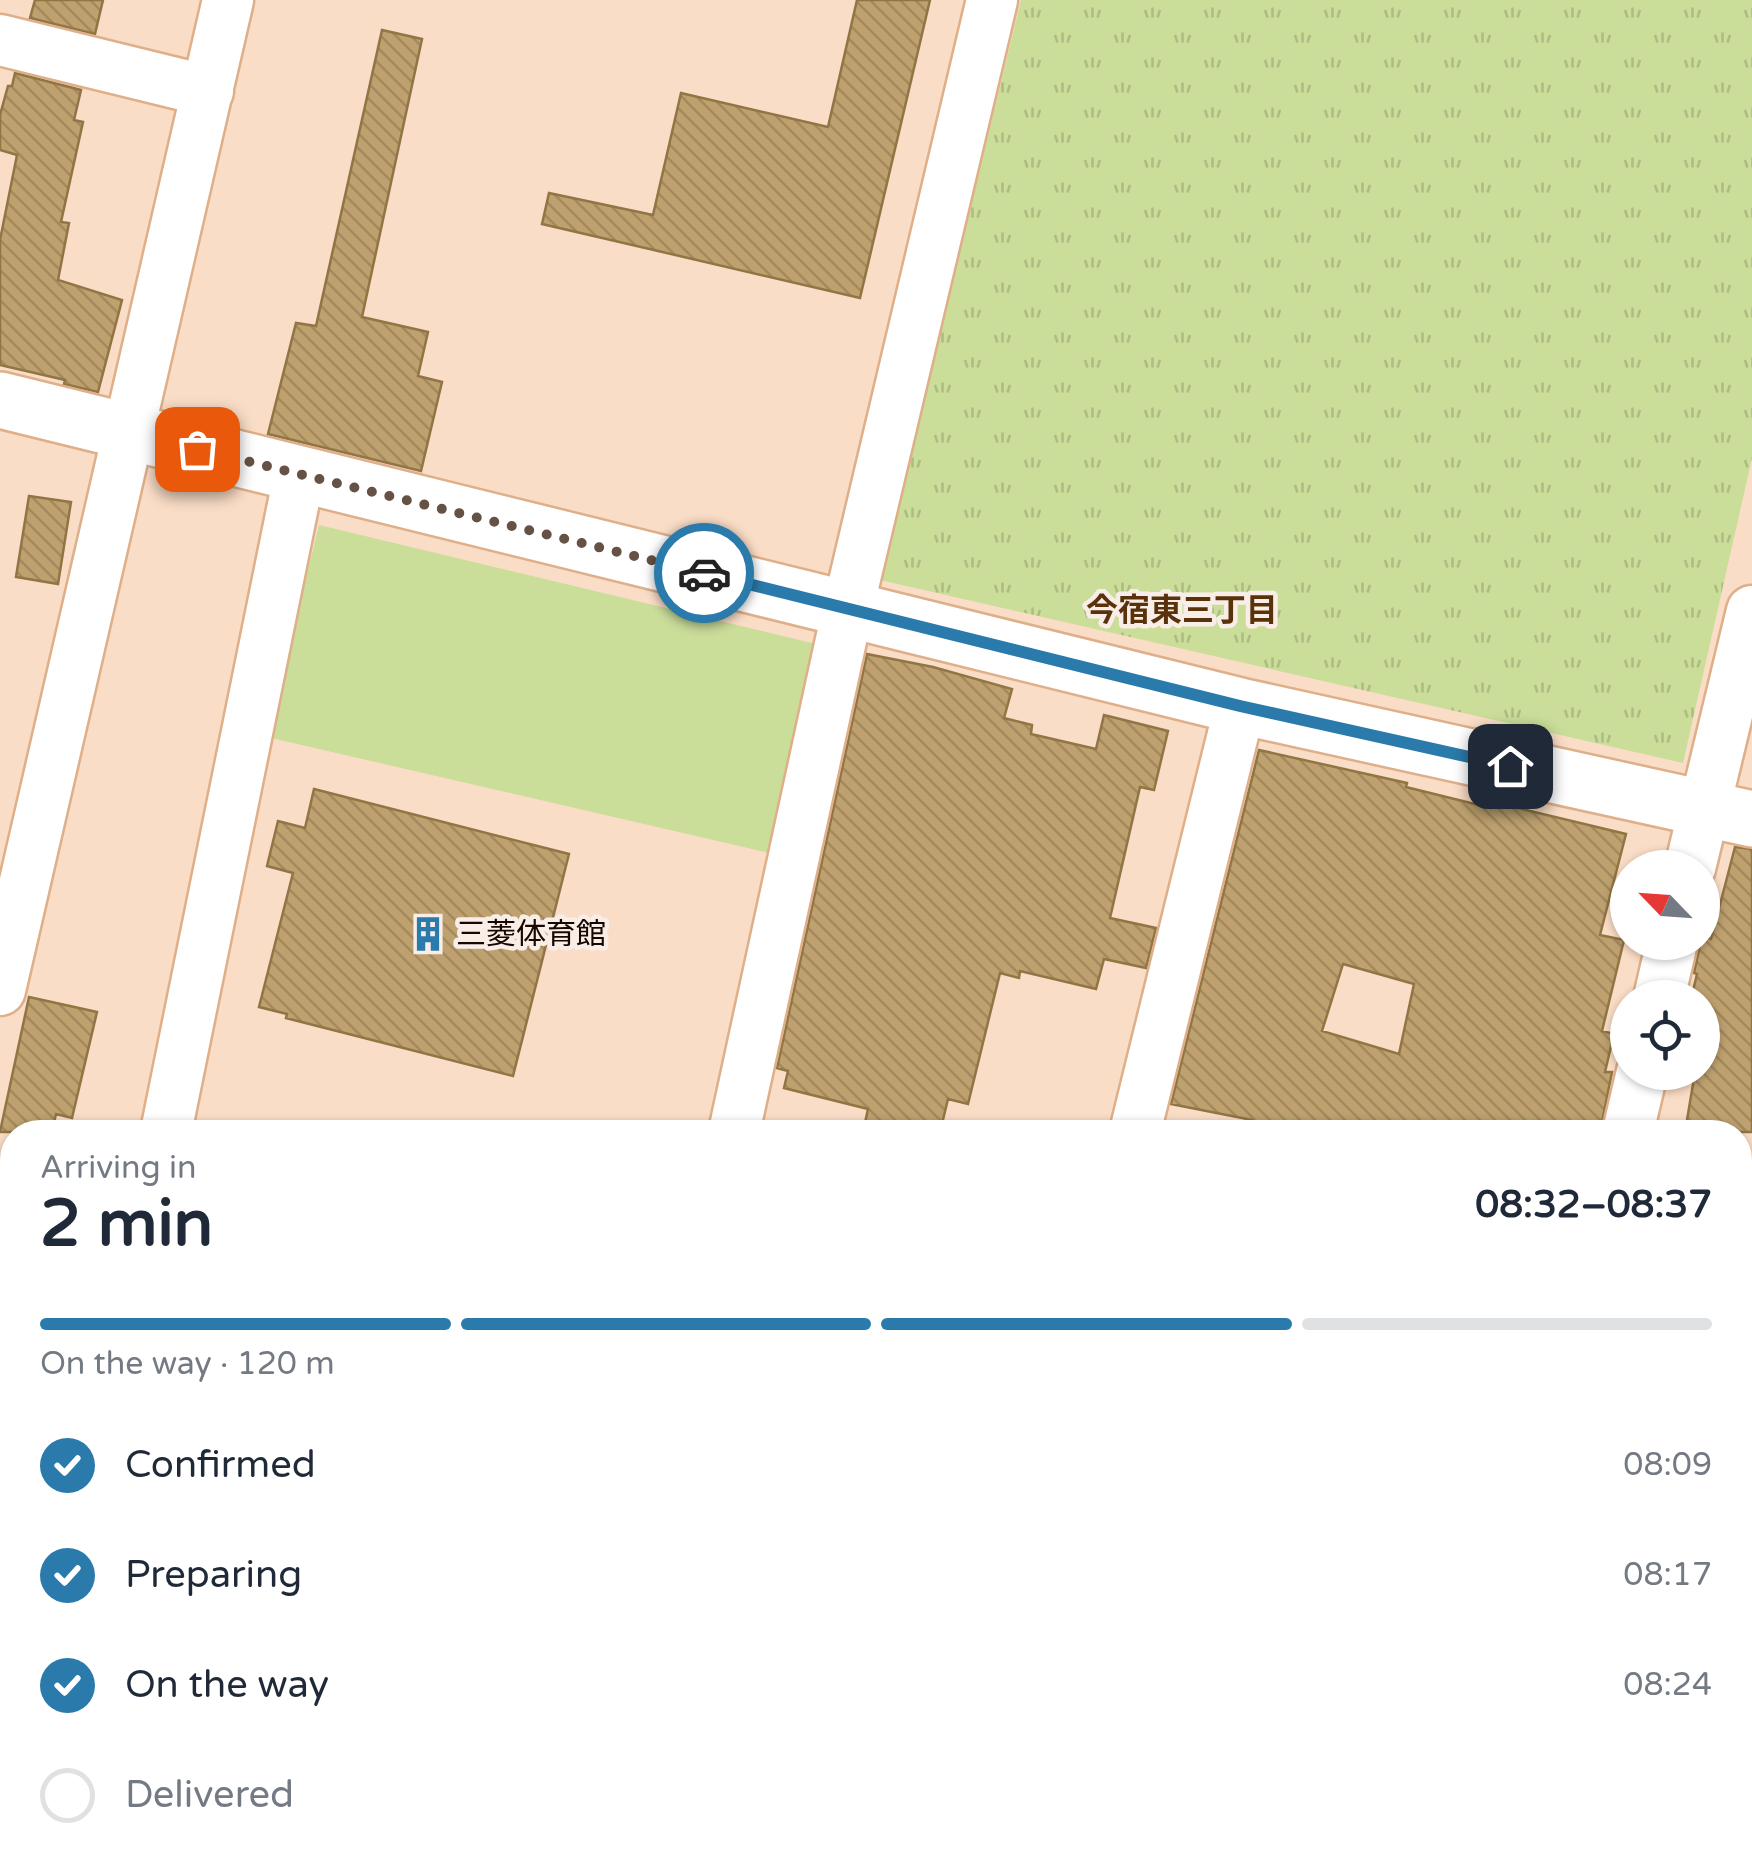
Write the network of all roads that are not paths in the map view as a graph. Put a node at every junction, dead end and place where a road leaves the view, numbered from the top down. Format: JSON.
{"nodes":[{"id":1,"x":228,"y":0,"type":"edge"},
{"id":2,"x":992,"y":0,"type":"edge"},
{"id":3,"x":0,"y":40,"type":"edge"},
{"id":4,"x":208,"y":91,"type":"junction"},
{"id":5,"x":0,"y":400,"type":"edge"},
{"id":6,"x":128,"y":430,"type":"junction"},
{"id":7,"x":299,"y":476,"type":"junction"},
{"id":8,"x":848,"y":608,"type":"junction"},
{"id":9,"x":1752,"y":610,"type":"edge"},
{"id":10,"x":1240,"y":706,"type":"junction"},
{"id":11,"x":1728,"y":814,"type":"edge"},
{"id":12,"x":1703,"y":850,"type":"edge"},
{"id":13,"x":0,"y":990,"type":"edge"},
{"id":14,"x":1638,"y":1090,"type":"edge"},
{"id":15,"x":168,"y":1120,"type":"edge"},
{"id":16,"x":737,"y":1120,"type":"edge"},
{"id":17,"x":1138,"y":1120,"type":"edge"},
{"id":18,"x":1631,"y":1120,"type":"edge"},
{"id":19,"x":0,"y":1805,"type":"edge"},
{"id":20,"x":0,"y":1830,"type":"edge"}],
"edges":[{"from":1,"to":4,"type":"street"},
{"from":2,"to":8,"type":"street"},
{"from":3,"to":4,"type":"street"},
{"from":4,"to":6,"type":"street"},
{"from":5,"to":6,"type":"street"},
{"from":6,"to":7,"type":"street"},
{"from":6,"to":13,"type":"street"},
{"from":7,"to":8,"type":"street"},
{"from":7,"to":15,"type":"street"},
{"from":8,"to":10,"type":"street"},
{"from":8,"to":16,"type":"street"},
{"from":9,"to":11,"type":"street"},
{"from":10,"to":11,"type":"street"},
{"from":10,"to":17,"type":"street"},
{"from":11,"to":12,"type":"street"},
{"from":14,"to":18,"type":"street"},
{"from":19,"to":20,"type":"street"}]}
